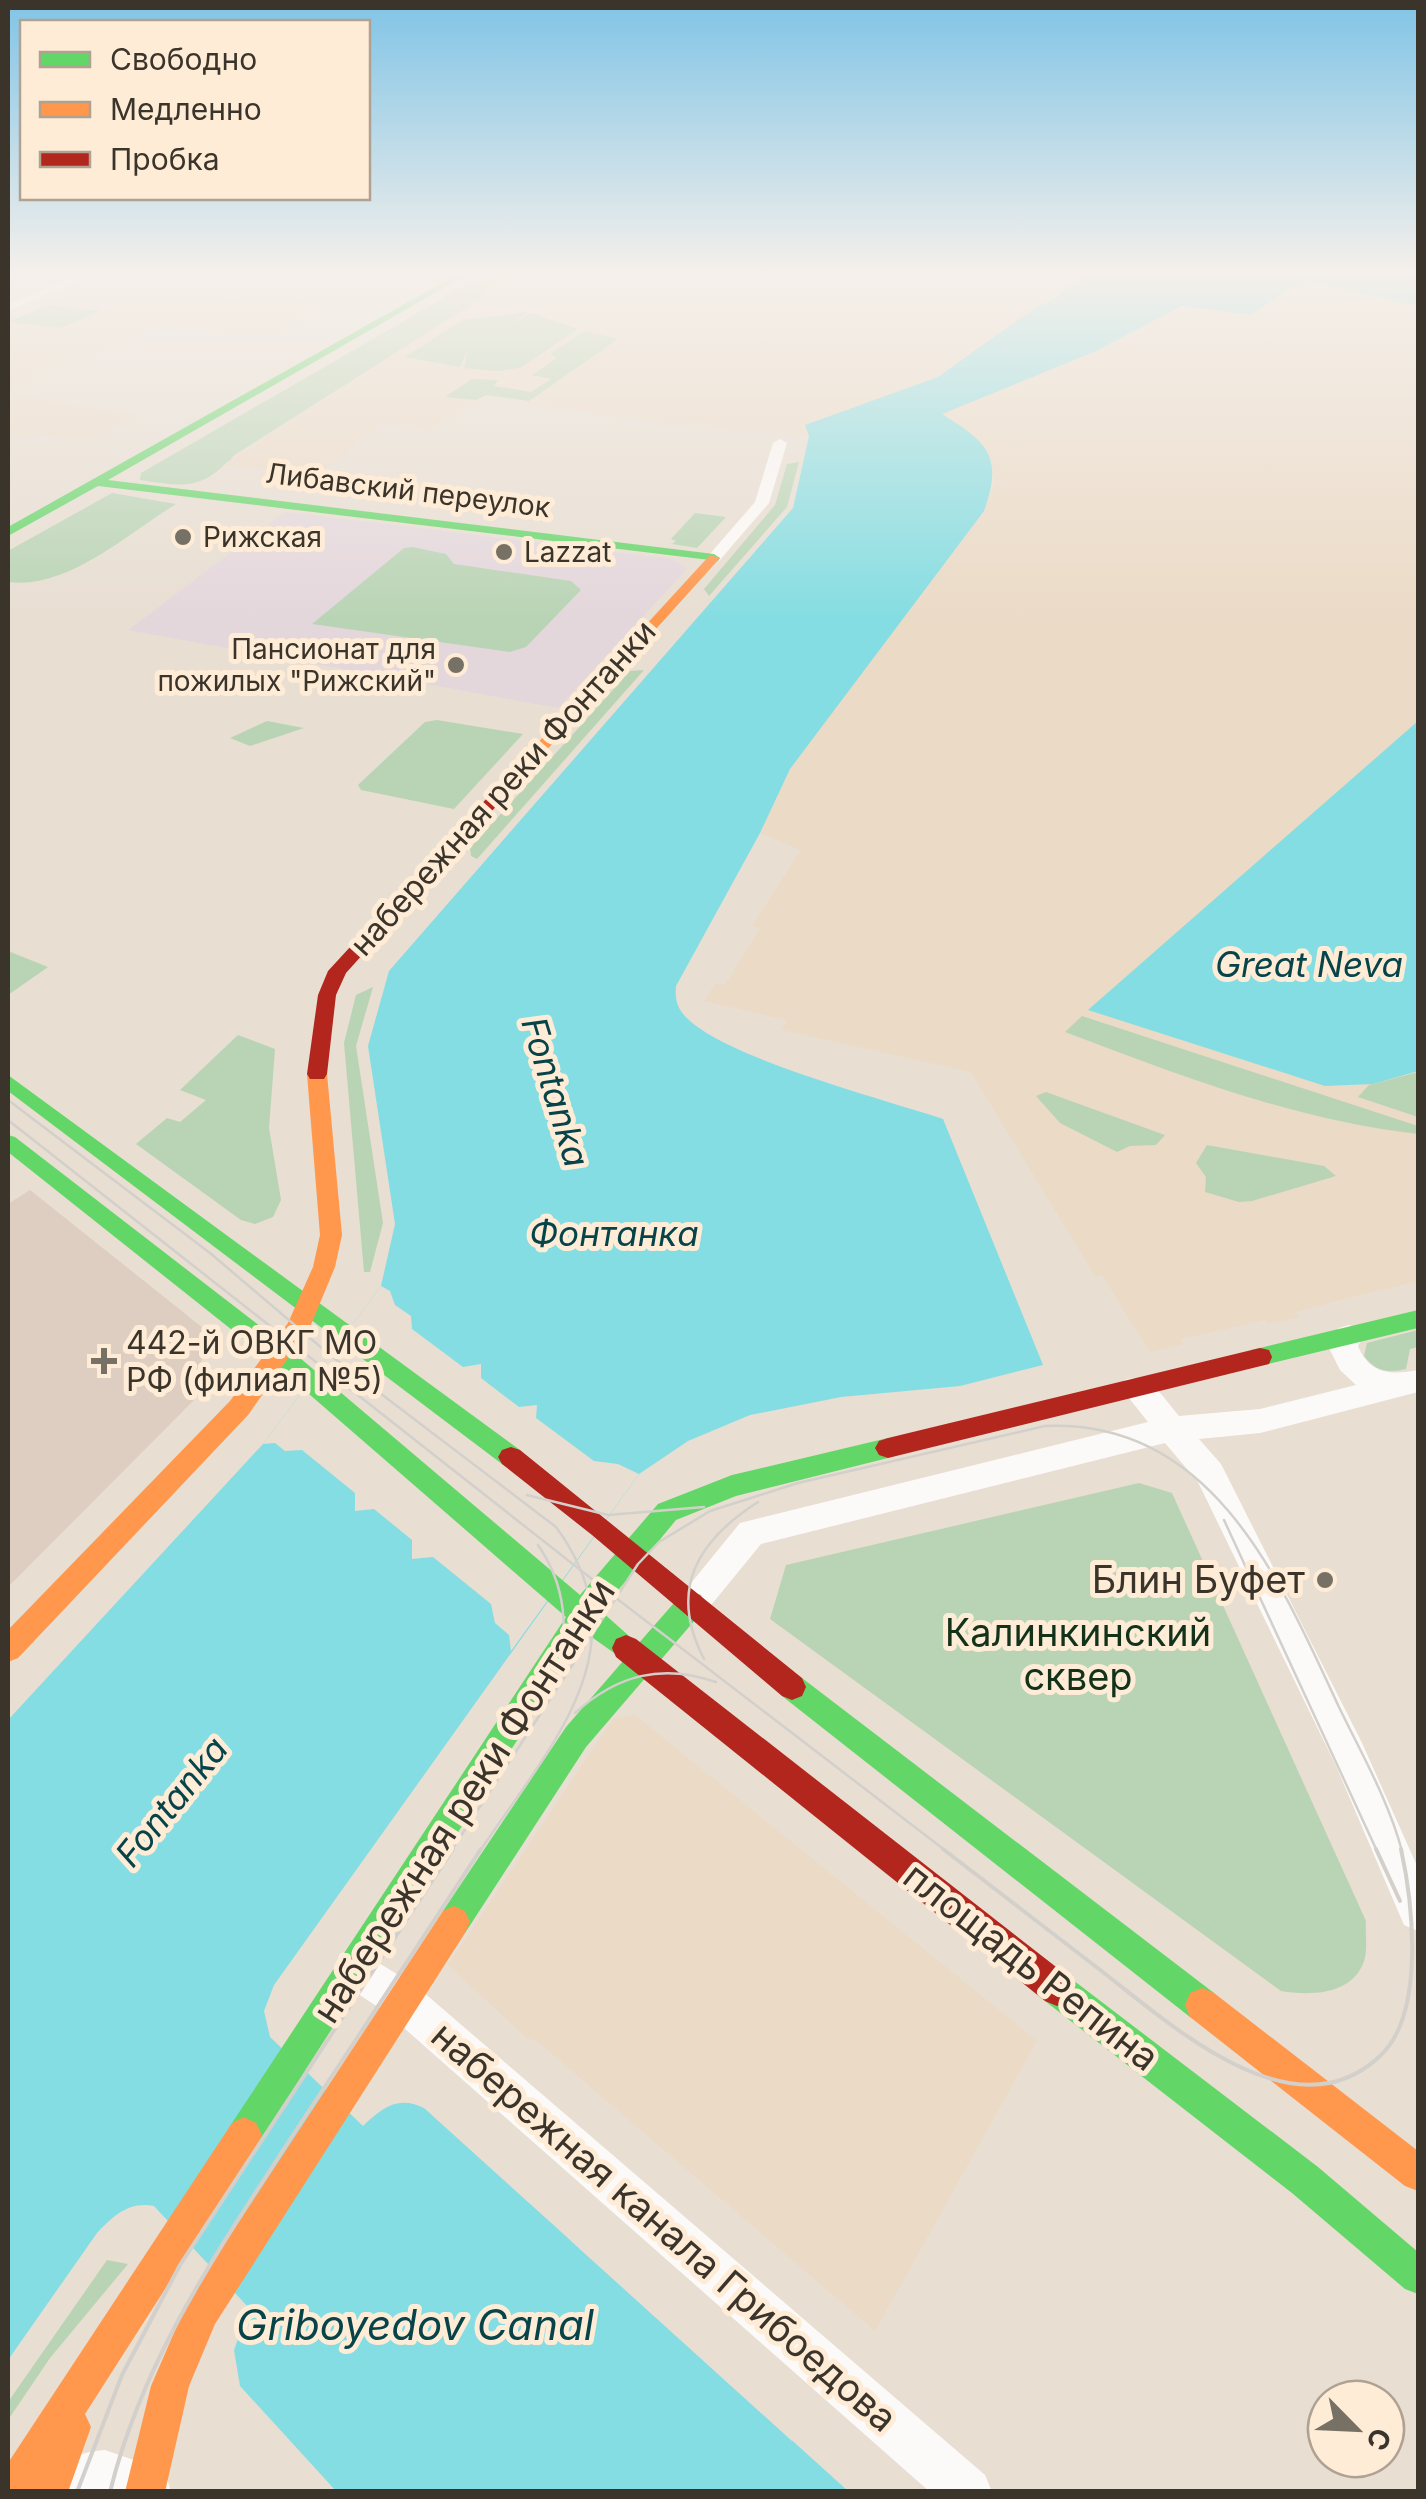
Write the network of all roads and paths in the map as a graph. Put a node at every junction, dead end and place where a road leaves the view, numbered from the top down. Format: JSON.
{"nodes":[{"id":1,"x":265,"y":387,"type":"edge"},
{"id":2,"x":780,"y":443,"type":"dead end"},
{"id":3,"x":95,"y":482,"type":"junction"},
{"id":4,"x":8,"y":532,"type":"edge"},
{"id":5,"x":714,"y":558,"type":"junction"},
{"id":6,"x":8,"y":1081,"type":"edge"},
{"id":7,"x":8,"y":1142,"type":"edge"},
{"id":8,"x":308,"y":1302,"type":"junction"},
{"id":9,"x":1418,"y":1319,"type":"edge"},
{"id":10,"x":1349,"y":1336,"type":"junction"},
{"id":11,"x":280,"y":1354,"type":"junction"},
{"id":12,"x":1406,"y":1384,"type":"edge"},
{"id":13,"x":1136,"y":1388,"type":"junction"},
{"id":14,"x":1171,"y":1430,"type":"junction"},
{"id":15,"x":629,"y":1551,"type":"junction"},
{"id":16,"x":691,"y":1604,"type":"junction"},
{"id":17,"x":585,"y":1614,"type":"junction"},
{"id":18,"x":8,"y":1650,"type":"edge"},
{"id":19,"x":643,"y":1659,"type":"junction"},
{"id":20,"x":1418,"y":1911,"type":"edge"},
{"id":21,"x":354,"y":1968,"type":"junction"},
{"id":22,"x":401,"y":1999,"type":"junction"},
{"id":23,"x":1418,"y":2173,"type":"edge"},
{"id":24,"x":1418,"y":2276,"type":"edge"},
{"id":25,"x":90,"y":2373,"type":"junction"},
{"id":26,"x":148,"y":2490,"type":"edge"},
{"id":27,"x":12,"y":2492,"type":"edge"},
{"id":28,"x":48,"y":2492,"type":"edge"},
{"id":29,"x":64,"y":2492,"type":"edge"},
{"id":30,"x":968,"y":2492,"type":"edge"}],
"edges":[{"from":1,"to":3,"type":"street"},
{"from":2,"to":5,"type":"street","name":"набережная реки Фонтанки"},
{"from":3,"to":4,"type":"street"},
{"from":3,"to":5,"type":"street","name":"Либавский переулок"},
{"from":5,"to":8,"type":"street","name":"набережная реки Фонтанки"},
{"from":6,"to":8,"type":"street"},
{"from":7,"to":11,"type":"street","name":"площадь Репина"},
{"from":8,"to":11,"type":"street","name":"набережная реки Фонтанки"},
{"from":8,"to":15,"type":"street"},
{"from":9,"to":10,"type":"street"},
{"from":10,"to":12,"type":"street"},
{"from":10,"to":13,"type":"street"},
{"from":11,"to":17,"type":"street","name":"площадь Репина"},
{"from":11,"to":18,"type":"street","name":"набережная реки Фонтанки"},
{"from":12,"to":14,"type":"street"},
{"from":13,"to":14,"type":"street"},
{"from":13,"to":15,"type":"street"},
{"from":14,"to":16,"type":"street"},
{"from":14,"to":20,"type":"street"},
{"from":15,"to":16,"type":"street"},
{"from":15,"to":17,"type":"street","name":"набережная реки Фонтанки"},
{"from":16,"to":19,"type":"street"},
{"from":16,"to":23,"type":"street"},
{"from":17,"to":19,"type":"street","name":"площадь Репина"},
{"from":17,"to":21,"type":"street","name":"набережная реки Фонтанки"},
{"from":19,"to":22,"type":"street","name":"набережная реки Фонтанки"},
{"from":19,"to":24,"type":"street","name":"площадь Репина"},
{"from":21,"to":22,"type":"street","name":"набережная канала Грибоедова"},
{"from":21,"to":25,"type":"street","name":"набережная реки Фонтанки"},
{"from":22,"to":26,"type":"street","name":"набережная реки Фонтанки"},
{"from":22,"to":30,"type":"street","name":"набережная канала Грибоедова"},
{"from":25,"to":27,"type":"street"},
{"from":25,"to":28,"type":"street"},
{"from":26,"to":29,"type":"street"}]}
